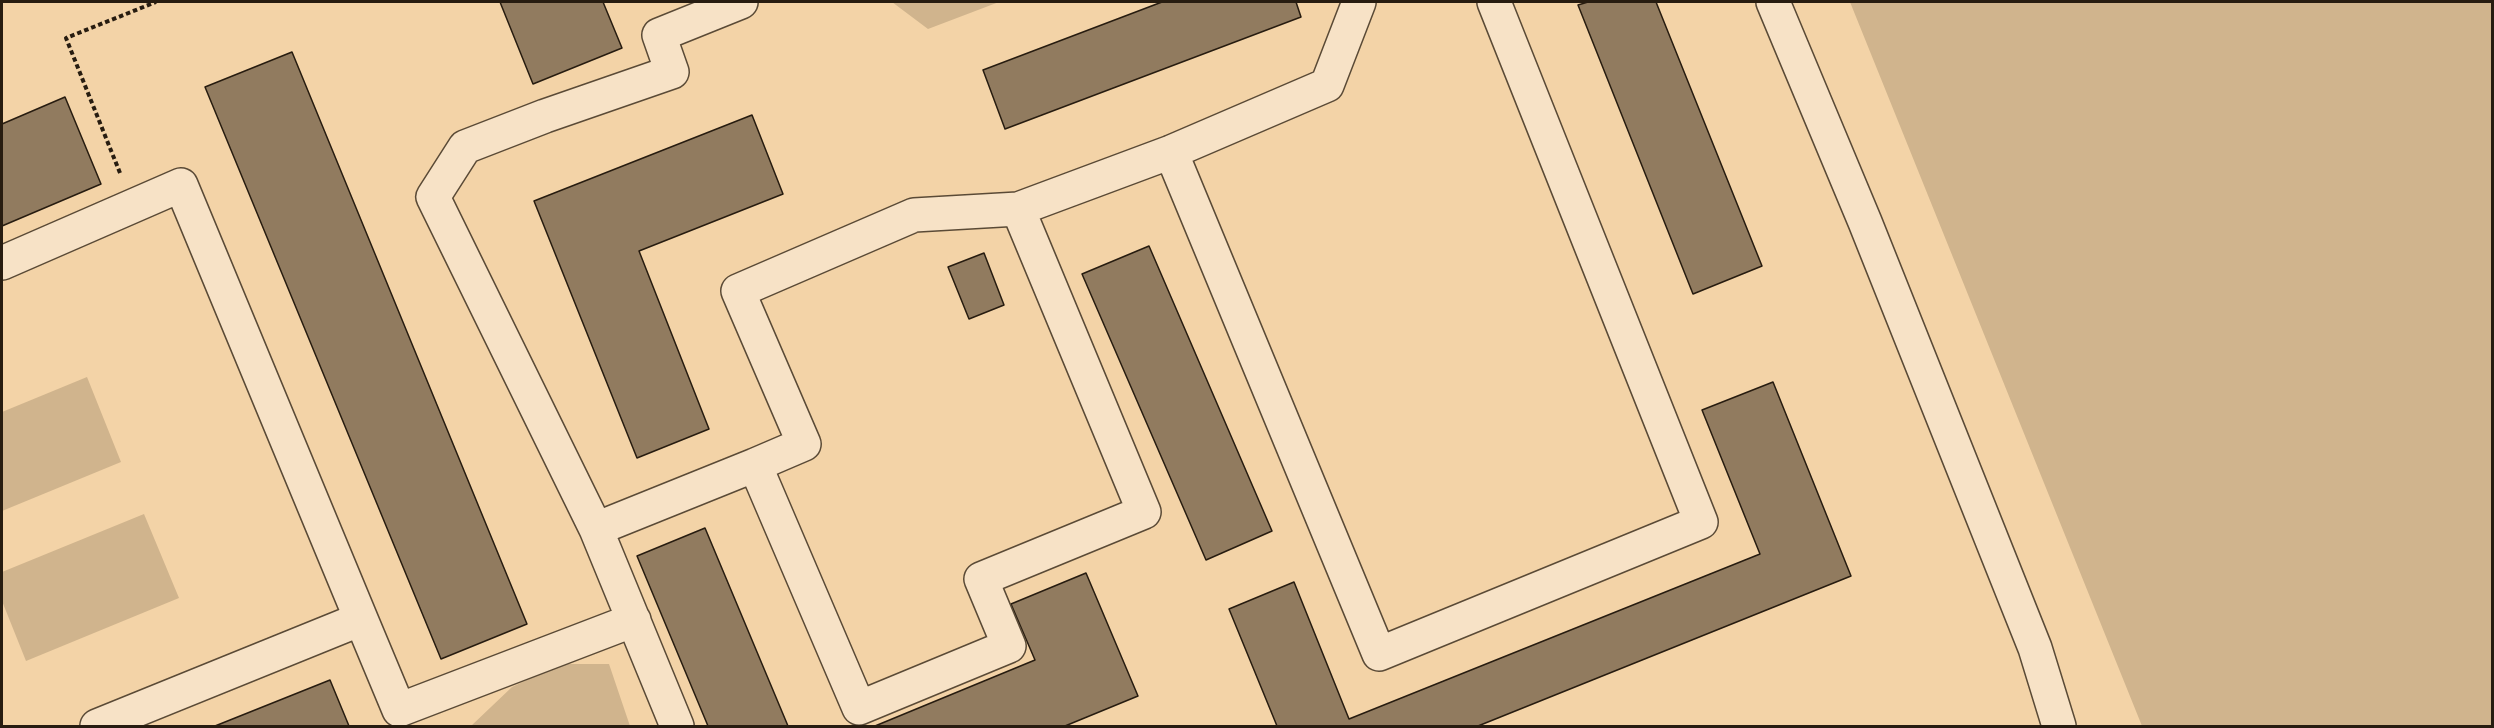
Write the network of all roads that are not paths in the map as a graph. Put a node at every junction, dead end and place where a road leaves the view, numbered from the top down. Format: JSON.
{"nodes":[{"id":1,"x":741,"y":2,"type":"edge"},
{"id":2,"x":1359,"y":2,"type":"edge"},
{"id":3,"x":1494,"y":2,"type":"edge"},
{"id":4,"x":1773,"y":2,"type":"edge"},
{"id":5,"x":1171,"y":152,"type":"junction"},
{"id":6,"x":1018,"y":209,"type":"junction"},
{"id":7,"x":2,"y":263,"type":"edge"},
{"id":8,"x":755,"y":465,"type":"junction"},
{"id":9,"x":597,"y":529,"type":"junction"},
{"id":10,"x":361,"y":619,"type":"junction"},
{"id":11,"x":634,"y":620,"type":"junction"},
{"id":12,"x":403,"y":718,"type":"edge"},
{"id":13,"x":97,"y":726,"type":"edge"},
{"id":14,"x":677,"y":726,"type":"edge"},
{"id":15,"x":2059,"y":726,"type":"edge"}],
"edges":[{"from":1,"to":9,"type":"street"},
{"from":2,"to":5,"type":"street"},
{"from":3,"to":5,"type":"street"},
{"from":4,"to":15,"type":"street"},
{"from":5,"to":6,"type":"street"},
{"from":6,"to":8,"type":"street"},
{"from":6,"to":8,"type":"street"},
{"from":7,"to":10,"type":"street"},
{"from":8,"to":9,"type":"street"},
{"from":9,"to":11,"type":"street"},
{"from":10,"to":12,"type":"street"},
{"from":10,"to":13,"type":"street"},
{"from":11,"to":12,"type":"street"},
{"from":11,"to":14,"type":"street"}]}
